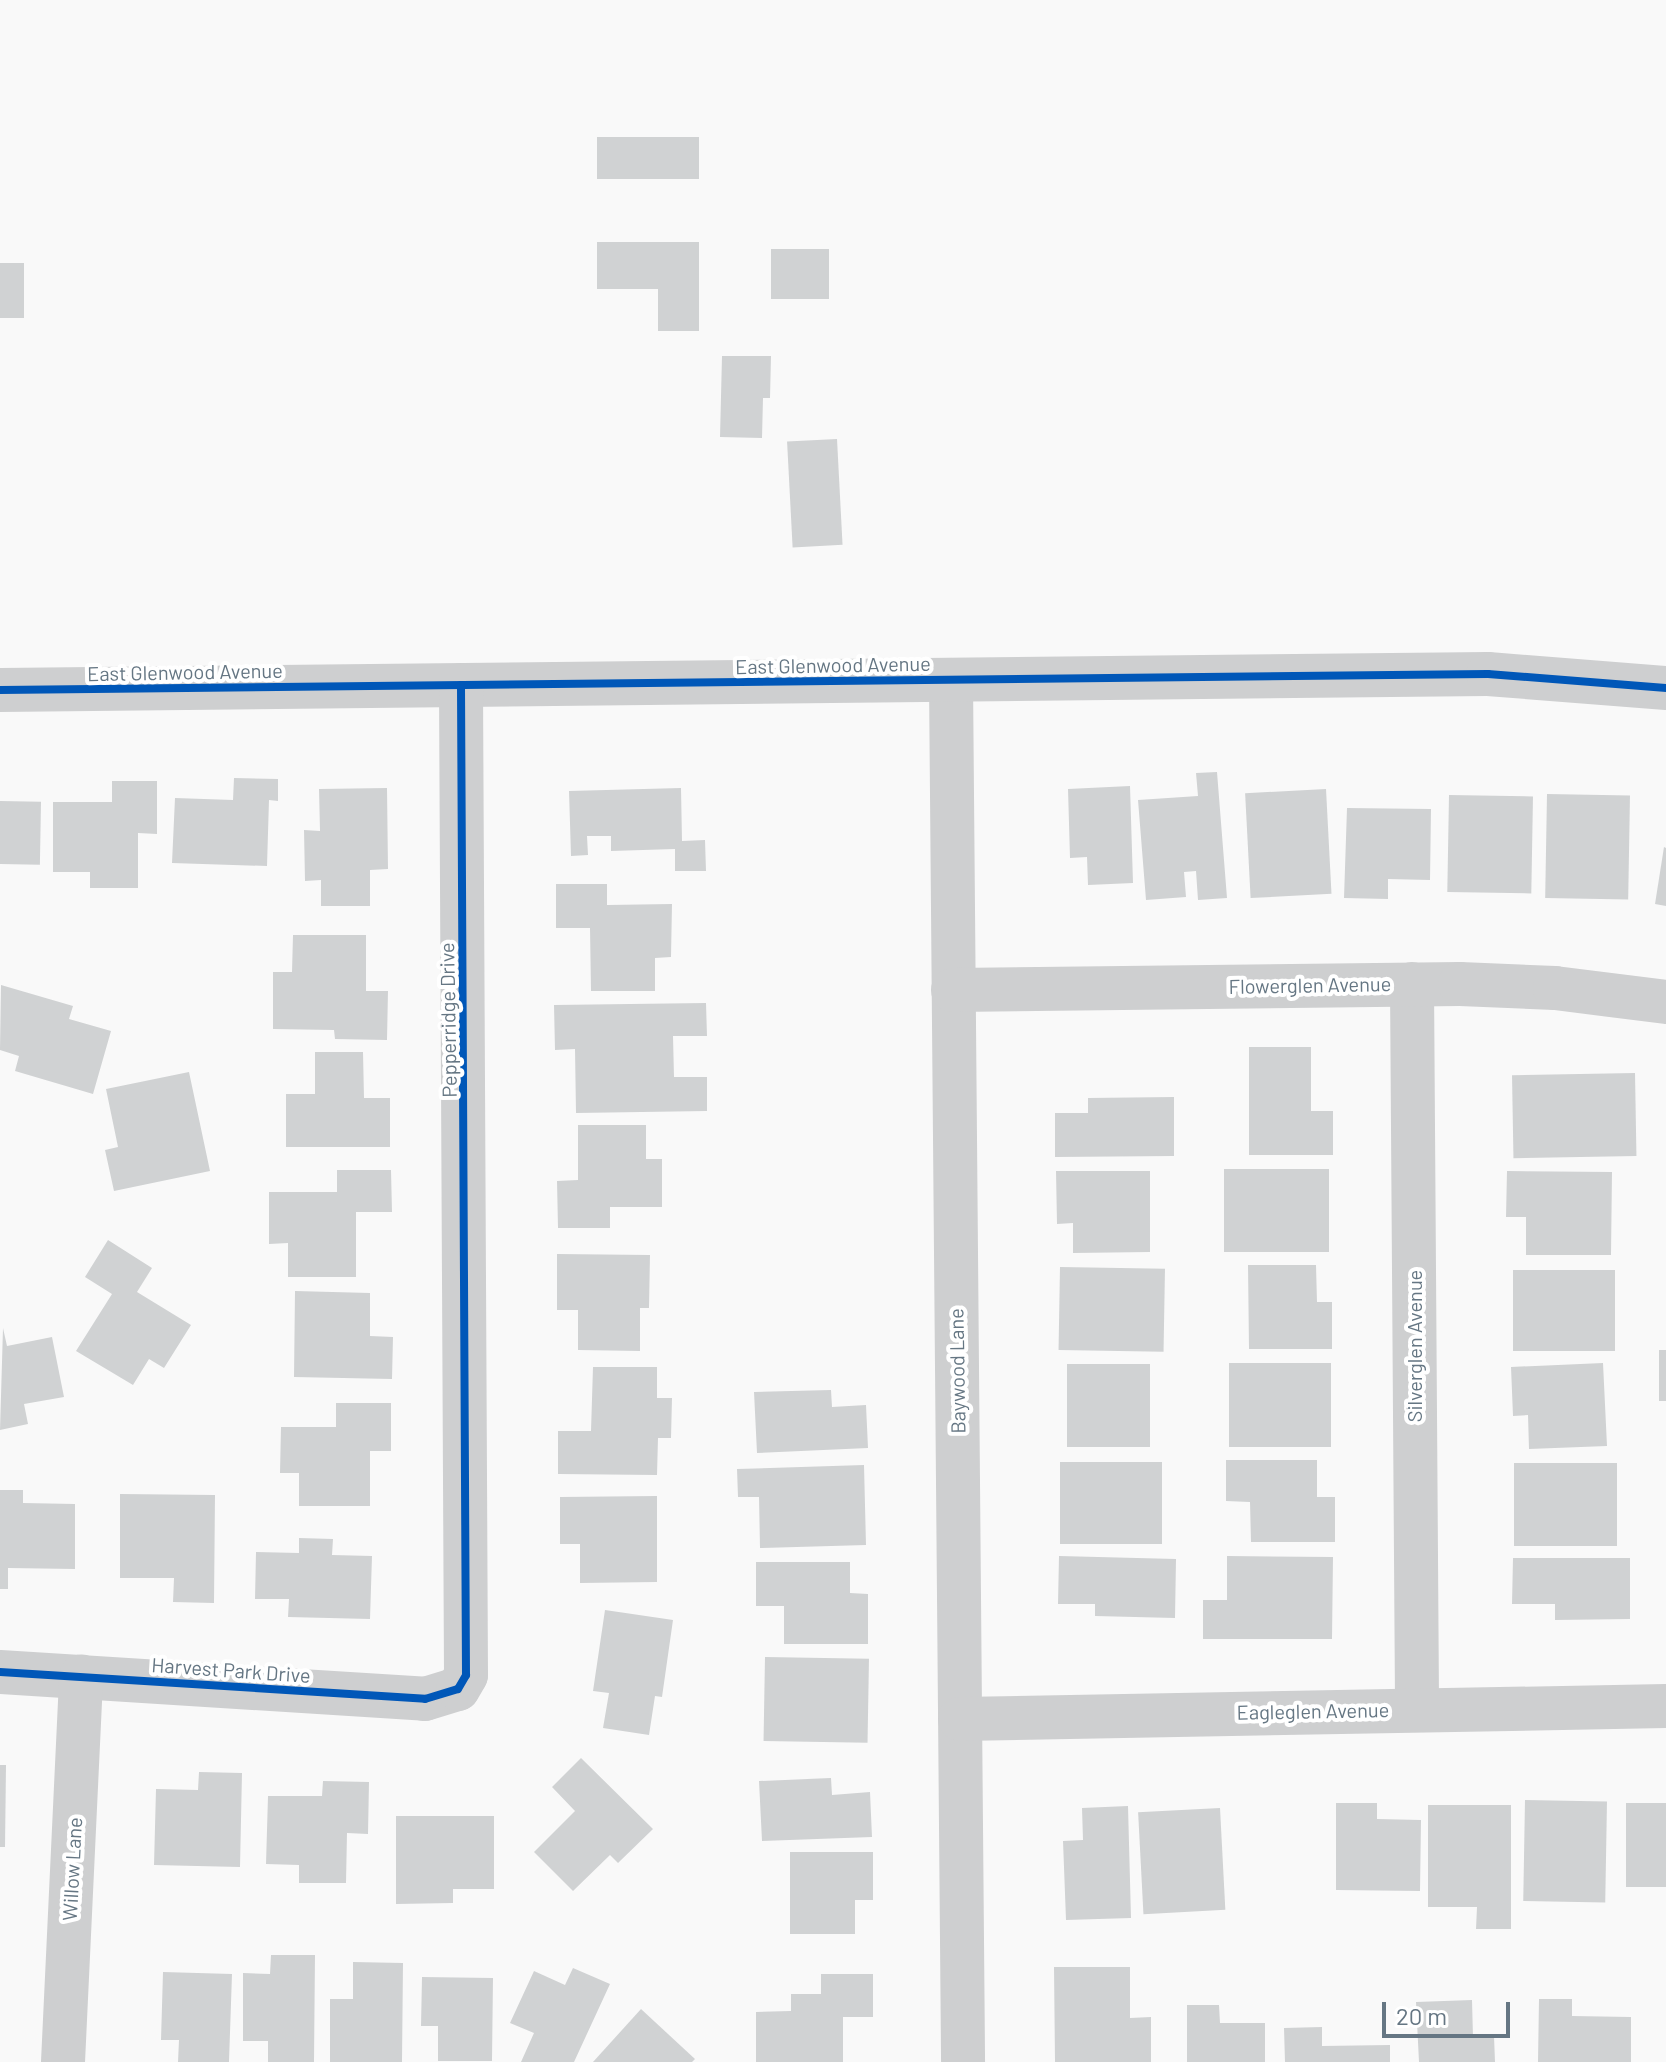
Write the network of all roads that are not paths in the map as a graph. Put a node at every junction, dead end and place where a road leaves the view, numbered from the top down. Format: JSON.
{"nodes":[{"id":1,"x":951,"y":680,"type":"junction"},
{"id":2,"x":461,"y":685,"type":"junction"},
{"id":3,"x":1666,"y":688,"type":"edge"},
{"id":4,"x":0,"y":690,"type":"edge"},
{"id":5,"x":1412,"y":984,"type":"junction"},
{"id":6,"x":953,"y":990,"type":"junction"},
{"id":7,"x":1666,"y":1002,"type":"edge"},
{"id":8,"x":0,"y":1672,"type":"edge"},
{"id":9,"x":81,"y":1676,"type":"junction"},
{"id":10,"x":458,"y":1689,"type":"joint"},
{"id":11,"x":1666,"y":1706,"type":"edge"},
{"id":12,"x":1417,"y":1709,"type":"junction"},
{"id":13,"x":960,"y":1719,"type":"junction"},
{"id":14,"x":63,"y":2062,"type":"edge"},
{"id":15,"x":963,"y":2062,"type":"edge"}],
"edges":[{"from":1,"to":2,"type":"street","name":"East Glenwood Avenue"},
{"from":1,"to":3,"type":"street","name":"East Glenwood Avenue"},
{"from":1,"to":6,"type":"street","name":"Baywood Lane"},
{"from":2,"to":4,"type":"street","name":"East Glenwood Avenue"},
{"from":2,"to":10,"type":"street","name":"Pepperridge Drive"},
{"from":5,"to":6,"type":"street","name":"Flowerglen Avenue"},
{"from":5,"to":7,"type":"street","name":"Flowerglen Avenue"},
{"from":5,"to":12,"type":"street","name":"Silverglen Avenue"},
{"from":6,"to":13,"type":"street","name":"Baywood Lane"},
{"from":8,"to":9,"type":"street","name":"Harvest Park Drive"},
{"from":9,"to":10,"type":"street","name":"Harvest Park Drive"},
{"from":9,"to":14,"type":"street","name":"Willow Lane"},
{"from":11,"to":12,"type":"street","name":"Eagleglen Avenue"},
{"from":12,"to":13,"type":"street","name":"Eagleglen Avenue"},
{"from":13,"to":15,"type":"street","name":"Baywood Lane"}]}
